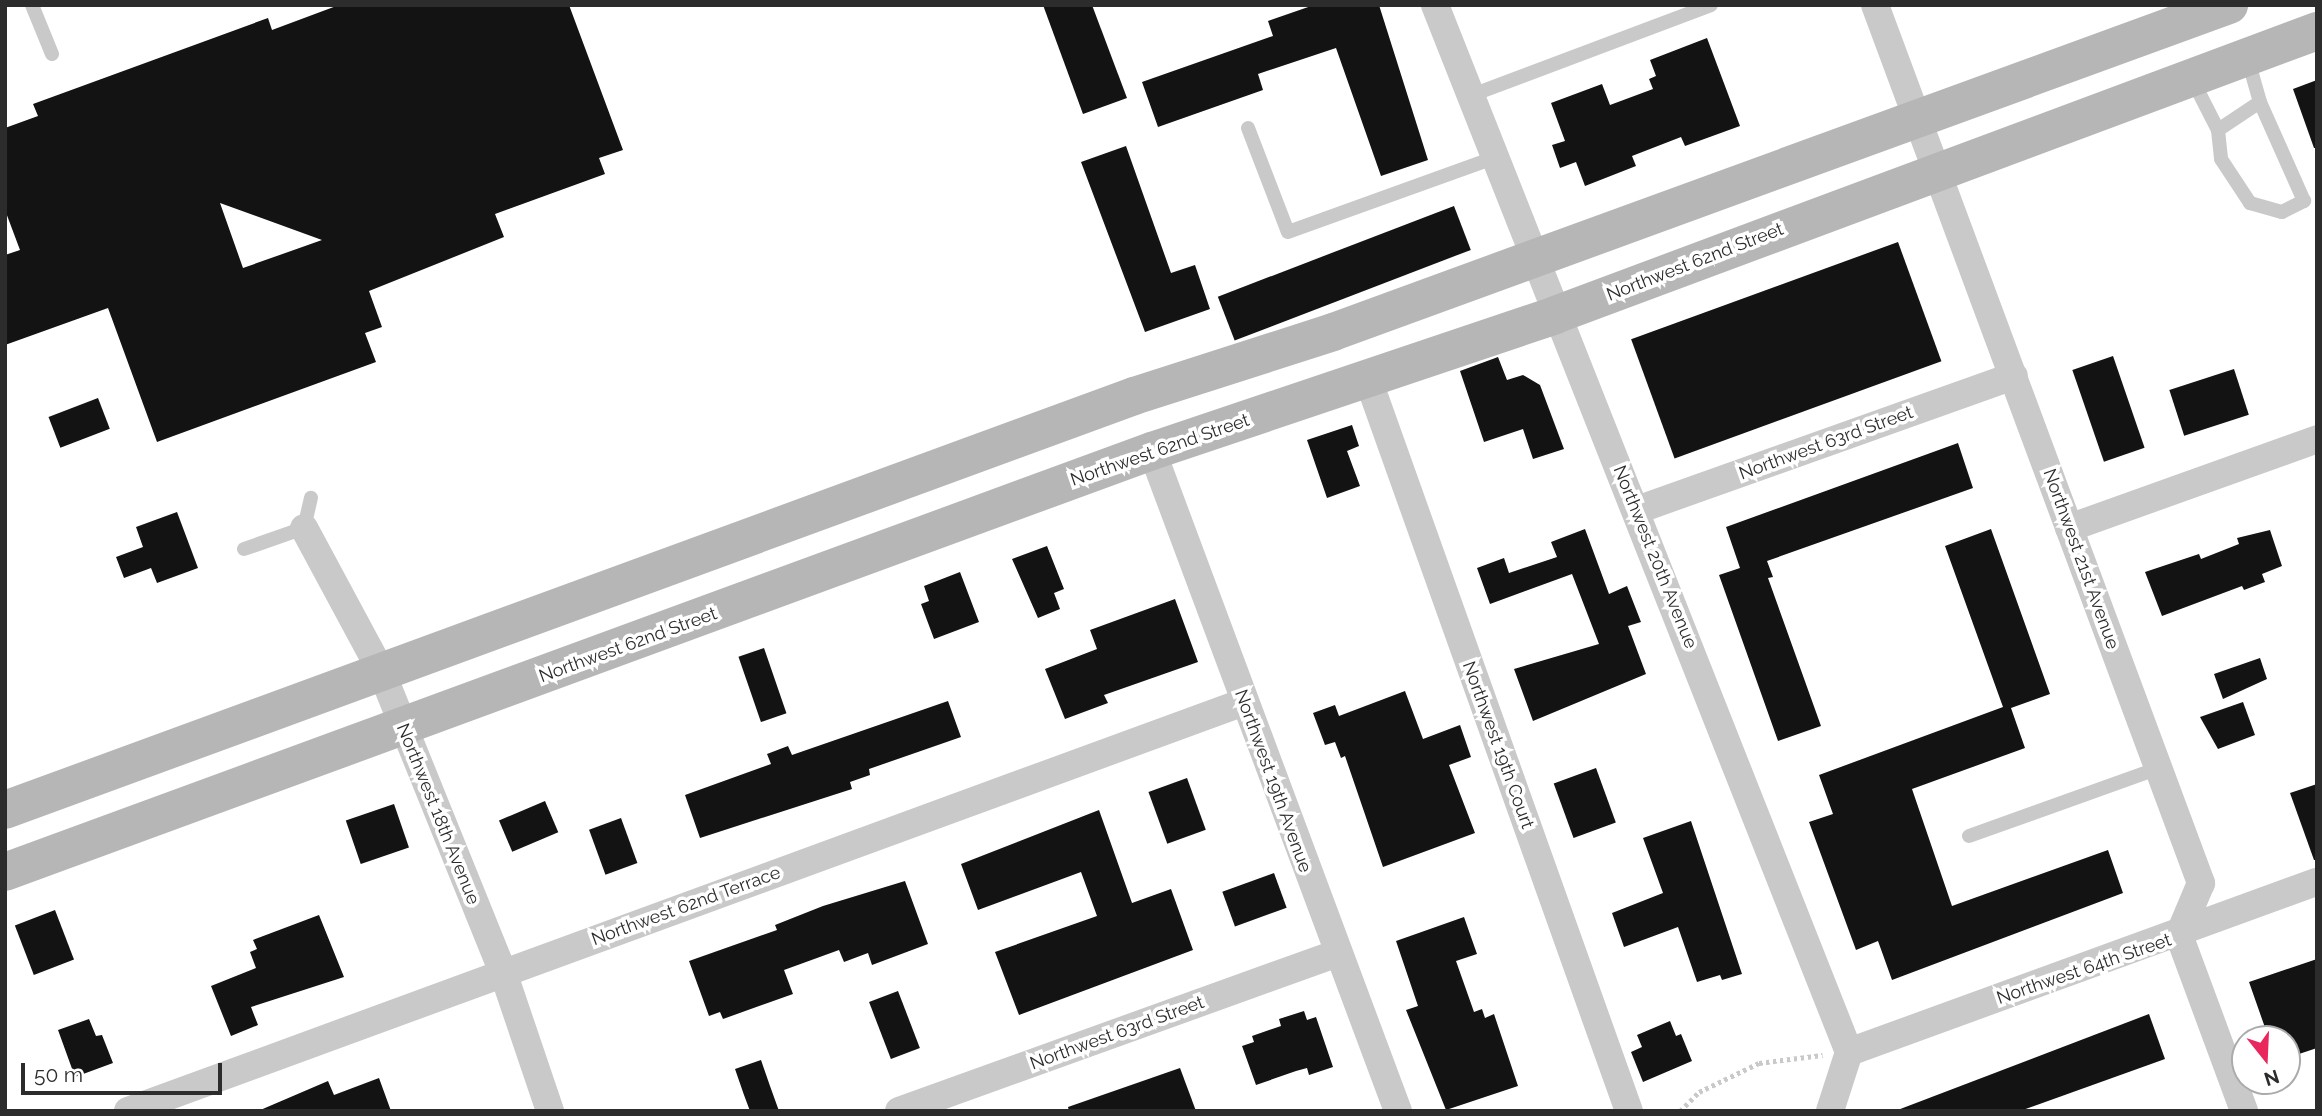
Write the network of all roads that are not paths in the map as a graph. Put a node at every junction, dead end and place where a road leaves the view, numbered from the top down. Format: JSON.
{"nodes":[{"id":1,"x":32,"y":5,"type":"edge"},
{"id":2,"x":1436,"y":5,"type":"edge"},
{"id":3,"x":1711,"y":5,"type":"edge"},
{"id":4,"x":1875,"y":5,"type":"edge"},
{"id":5,"x":2229,"y":5,"type":"edge"},
{"id":6,"x":2317,"y":31,"type":"edge"},
{"id":7,"x":52,"y":54,"type":"dead end"},
{"id":8,"x":2247,"y":58,"type":"junction"},
{"id":9,"x":2192,"y":78,"type":"junction"},
{"id":10,"x":1472,"y":95,"type":"junction"},
{"id":11,"x":2260,"y":102,"type":"junction"},
{"id":12,"x":1916,"y":120,"type":"junction"},
{"id":13,"x":1248,"y":128,"type":"dead end"},
{"id":14,"x":2218,"y":130,"type":"junction"},
{"id":15,"x":1496,"y":157,"type":"junction"},
{"id":16,"x":1936,"y":171,"type":"junction"},
{"id":17,"x":1535,"y":260,"type":"junction"},
{"id":18,"x":1555,"y":315,"type":"junction"},
{"id":19,"x":2014,"y":376,"type":"junction"},
{"id":20,"x":1368,"y":379,"type":"junction"},
{"id":21,"x":2317,"y":439,"type":"edge"},
{"id":22,"x":1152,"y":451,"type":"junction"},
{"id":23,"x":311,"y":498,"type":"dead end"},
{"id":24,"x":1637,"y":510,"type":"junction"},
{"id":25,"x":2069,"y":527,"type":"junction"},
{"id":26,"x":304,"y":528,"type":"junction"},
{"id":27,"x":244,"y":549,"type":"dead end"},
{"id":28,"x":382,"y":673,"type":"junction"},
{"id":29,"x":1244,"y":702,"type":"junction"},
{"id":30,"x":403,"y":728,"type":"junction"},
{"id":31,"x":2158,"y":768,"type":"junction"},
{"id":32,"x":5,"y":810,"type":"edge"},
{"id":33,"x":1969,"y":836,"type":"dead end"},
{"id":34,"x":5,"y":872,"type":"edge"},
{"id":35,"x":2317,"y":882,"type":"edge"},
{"id":36,"x":2179,"y":935,"type":"junction"},
{"id":37,"x":1336,"y":954,"type":"junction"},
{"id":38,"x":503,"y":972,"type":"junction"},
{"id":39,"x":1849,"y":1052,"type":"junction"},
{"id":40,"x":128,"y":1111,"type":"edge"},
{"id":41,"x":550,"y":1111,"type":"edge"},
{"id":42,"x":899,"y":1111,"type":"edge"},
{"id":43,"x":1398,"y":1111,"type":"edge"},
{"id":44,"x":1629,"y":1111,"type":"edge"},
{"id":45,"x":1830,"y":1111,"type":"edge"},
{"id":46,"x":2244,"y":1111,"type":"edge"}],
"edges":[{"from":1,"to":7,"type":"lane"},
{"from":2,"to":10,"type":"street","name":"Northwest 20th Avenue"},
{"from":3,"to":10,"type":"lane"},
{"from":4,"to":12,"type":"street","name":"Northwest 21st Avenue"},
{"from":5,"to":12,"type":"main road"},
{"from":6,"to":8,"type":"main road","name":"Northwest 62nd Street"},
{"from":8,"to":9,"type":"main road","name":"Northwest 62nd Street"},
{"from":8,"to":11,"type":"lane"},
{"from":9,"to":14,"type":"lane"},
{"from":9,"to":16,"type":"main road","name":"Northwest 62nd Street"},
{"from":10,"to":15,"type":"street","name":"Northwest 20th Avenue"},
{"from":11,"to":14,"type":"lane"},
{"from":11,"to":14,"type":"lane"},
{"from":12,"to":16,"type":"street","name":"Northwest 21st Avenue"},
{"from":12,"to":17,"type":"main road"},
{"from":13,"to":15,"type":"lane"},
{"from":15,"to":17,"type":"street","name":"Northwest 20th Avenue"},
{"from":16,"to":18,"type":"main road","name":"Northwest 62nd Street"},
{"from":16,"to":19,"type":"street","name":"Northwest 21st Avenue"},
{"from":17,"to":18,"type":"street","name":"Northwest 20th Avenue"},
{"from":17,"to":28,"type":"main road"},
{"from":18,"to":20,"type":"main road","name":"Northwest 62nd Street"},
{"from":18,"to":24,"type":"street","name":"Northwest 20th Avenue"},
{"from":19,"to":24,"type":"street","name":"Northwest 63rd Street"},
{"from":19,"to":25,"type":"street","name":"Northwest 21st Avenue"},
{"from":20,"to":22,"type":"main road","name":"Northwest 62nd Street"},
{"from":20,"to":44,"type":"street","name":"Northwest 19th Court"},
{"from":21,"to":25,"type":"street"},
{"from":22,"to":29,"type":"street","name":"Northwest 19th Avenue"},
{"from":22,"to":30,"type":"main road","name":"Northwest 62nd Street"},
{"from":23,"to":26,"type":"lane"},
{"from":24,"to":39,"type":"street","name":"Northwest 20th Avenue"},
{"from":25,"to":31,"type":"street","name":"Northwest 21st Avenue"},
{"from":26,"to":27,"type":"lane"},
{"from":26,"to":28,"type":"street","name":"Northwest 18th Avenue"},
{"from":28,"to":30,"type":"street","name":"Northwest 18th Avenue"},
{"from":28,"to":32,"type":"main road"},
{"from":29,"to":37,"type":"street","name":"Northwest 19th Avenue"},
{"from":29,"to":38,"type":"street","name":"Northwest 62nd Terrace"},
{"from":30,"to":34,"type":"main road","name":"Northwest 62nd Street"},
{"from":30,"to":38,"type":"street","name":"Northwest 18th Avenue"},
{"from":31,"to":33,"type":"lane"},
{"from":31,"to":36,"type":"street","name":"Northwest 21st Avenue"},
{"from":35,"to":36,"type":"street","name":"Northwest 64th Street"},
{"from":36,"to":39,"type":"street","name":"Northwest 64th Street"},
{"from":36,"to":46,"type":"street"},
{"from":37,"to":42,"type":"street","name":"Northwest 63rd Street"},
{"from":37,"to":43,"type":"street","name":"Northwest 19th Avenue"},
{"from":38,"to":40,"type":"street","name":"Northwest 62nd Terrace"},
{"from":38,"to":41,"type":"street","name":"Northwest 18th Avenue"},
{"from":39,"to":45,"type":"street"}]}
